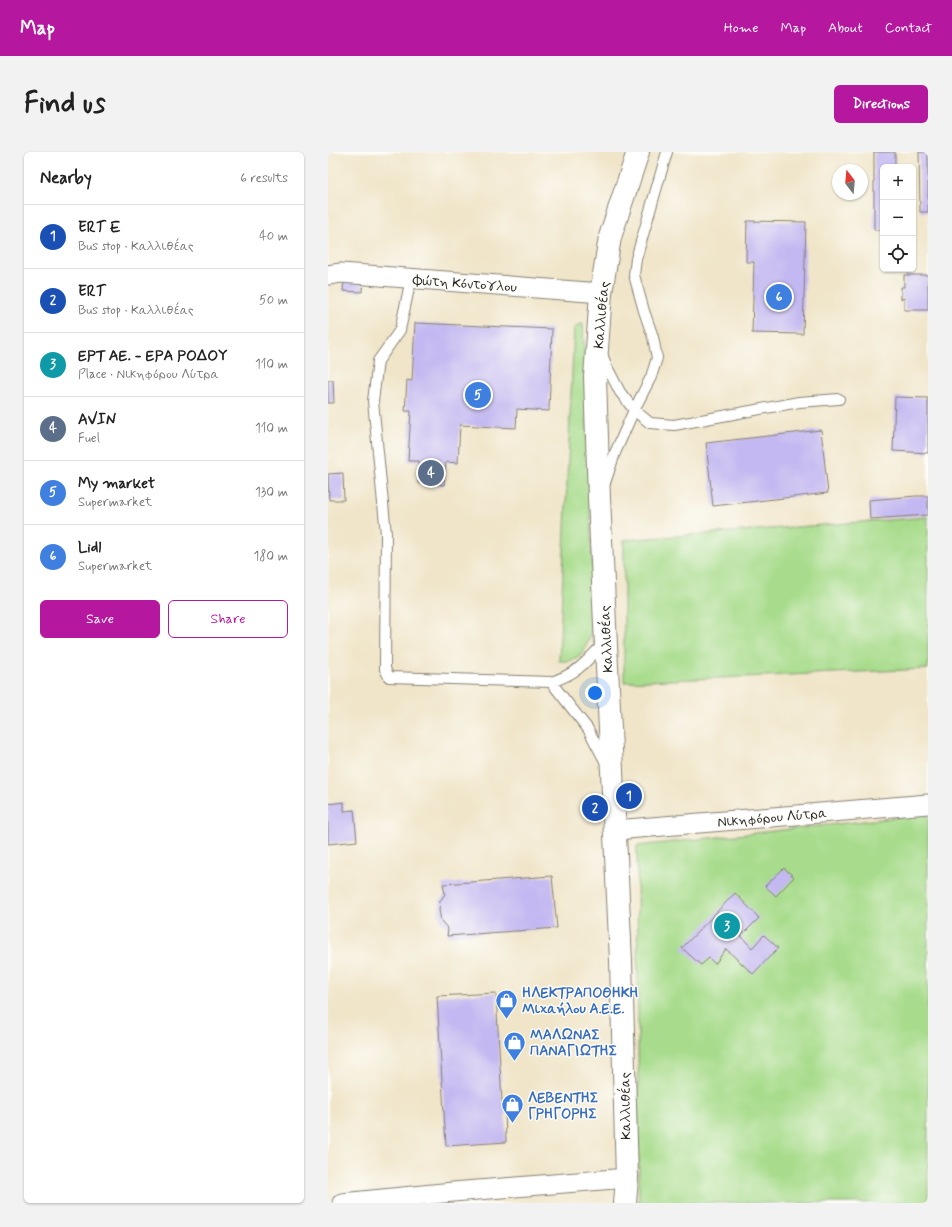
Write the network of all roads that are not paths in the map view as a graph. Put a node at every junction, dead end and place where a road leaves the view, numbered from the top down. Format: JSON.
{"nodes":[{"id":1,"x":638,"y":152,"type":"edge"},
{"id":2,"x":667,"y":152,"type":"edge"},
{"id":3,"x":328,"y":274,"type":"edge"},
{"id":4,"x":411,"y":279,"type":"junction"},
{"id":5,"x":601,"y":293,"type":"junction"},
{"id":6,"x":598,"y":341,"type":"junction"},
{"id":7,"x":839,"y":399,"type":"dead end"},
{"id":8,"x":634,"y":410,"type":"junction"},
{"id":9,"x":600,"y":498,"type":"junction"},
{"id":10,"x":606,"y":640,"type":"junction"},
{"id":11,"x":551,"y":682,"type":"junction"},
{"id":12,"x":613,"y":775,"type":"junction"},
{"id":13,"x":928,"y":804,"type":"edge"},
{"id":14,"x":615,"y":830,"type":"junction"},
{"id":15,"x":627,"y":1178,"type":"junction"},
{"id":16,"x":342,"y":1203,"type":"edge"},
{"id":17,"x":625,"y":1203,"type":"edge"}],
"edges":[{"from":1,"to":5,"type":"main road","name":"Καλλιθέας"},
{"from":2,"to":8,"type":"lane"},
{"from":3,"to":4,"type":"street","name":"Φώτη Κόντογλου"},
{"from":4,"to":5,"type":"street","name":"Φώτη Κόντογλου"},
{"from":4,"to":11,"type":"lane"},
{"from":5,"to":6,"type":"main road","name":"Καλλιθέας"},
{"from":6,"to":8,"type":"lane"},
{"from":6,"to":9,"type":"main road","name":"Καλλιθέας"},
{"from":7,"to":8,"type":"lane"},
{"from":8,"to":9,"type":"lane"},
{"from":9,"to":10,"type":"main road","name":"Καλλιθέας"},
{"from":10,"to":11,"type":"lane"},
{"from":10,"to":12,"type":"main road","name":"Καλλιθέας"},
{"from":11,"to":12,"type":"lane"},
{"from":12,"to":14,"type":"main road","name":"Καλλιθέας"},
{"from":13,"to":14,"type":"street","name":"Νικηφόρου Λύτρα"},
{"from":14,"to":15,"type":"main road","name":"Καλλιθέας"},
{"from":15,"to":16,"type":"street"},
{"from":15,"to":17,"type":"main road","name":"Καλλιθέας"}]}
